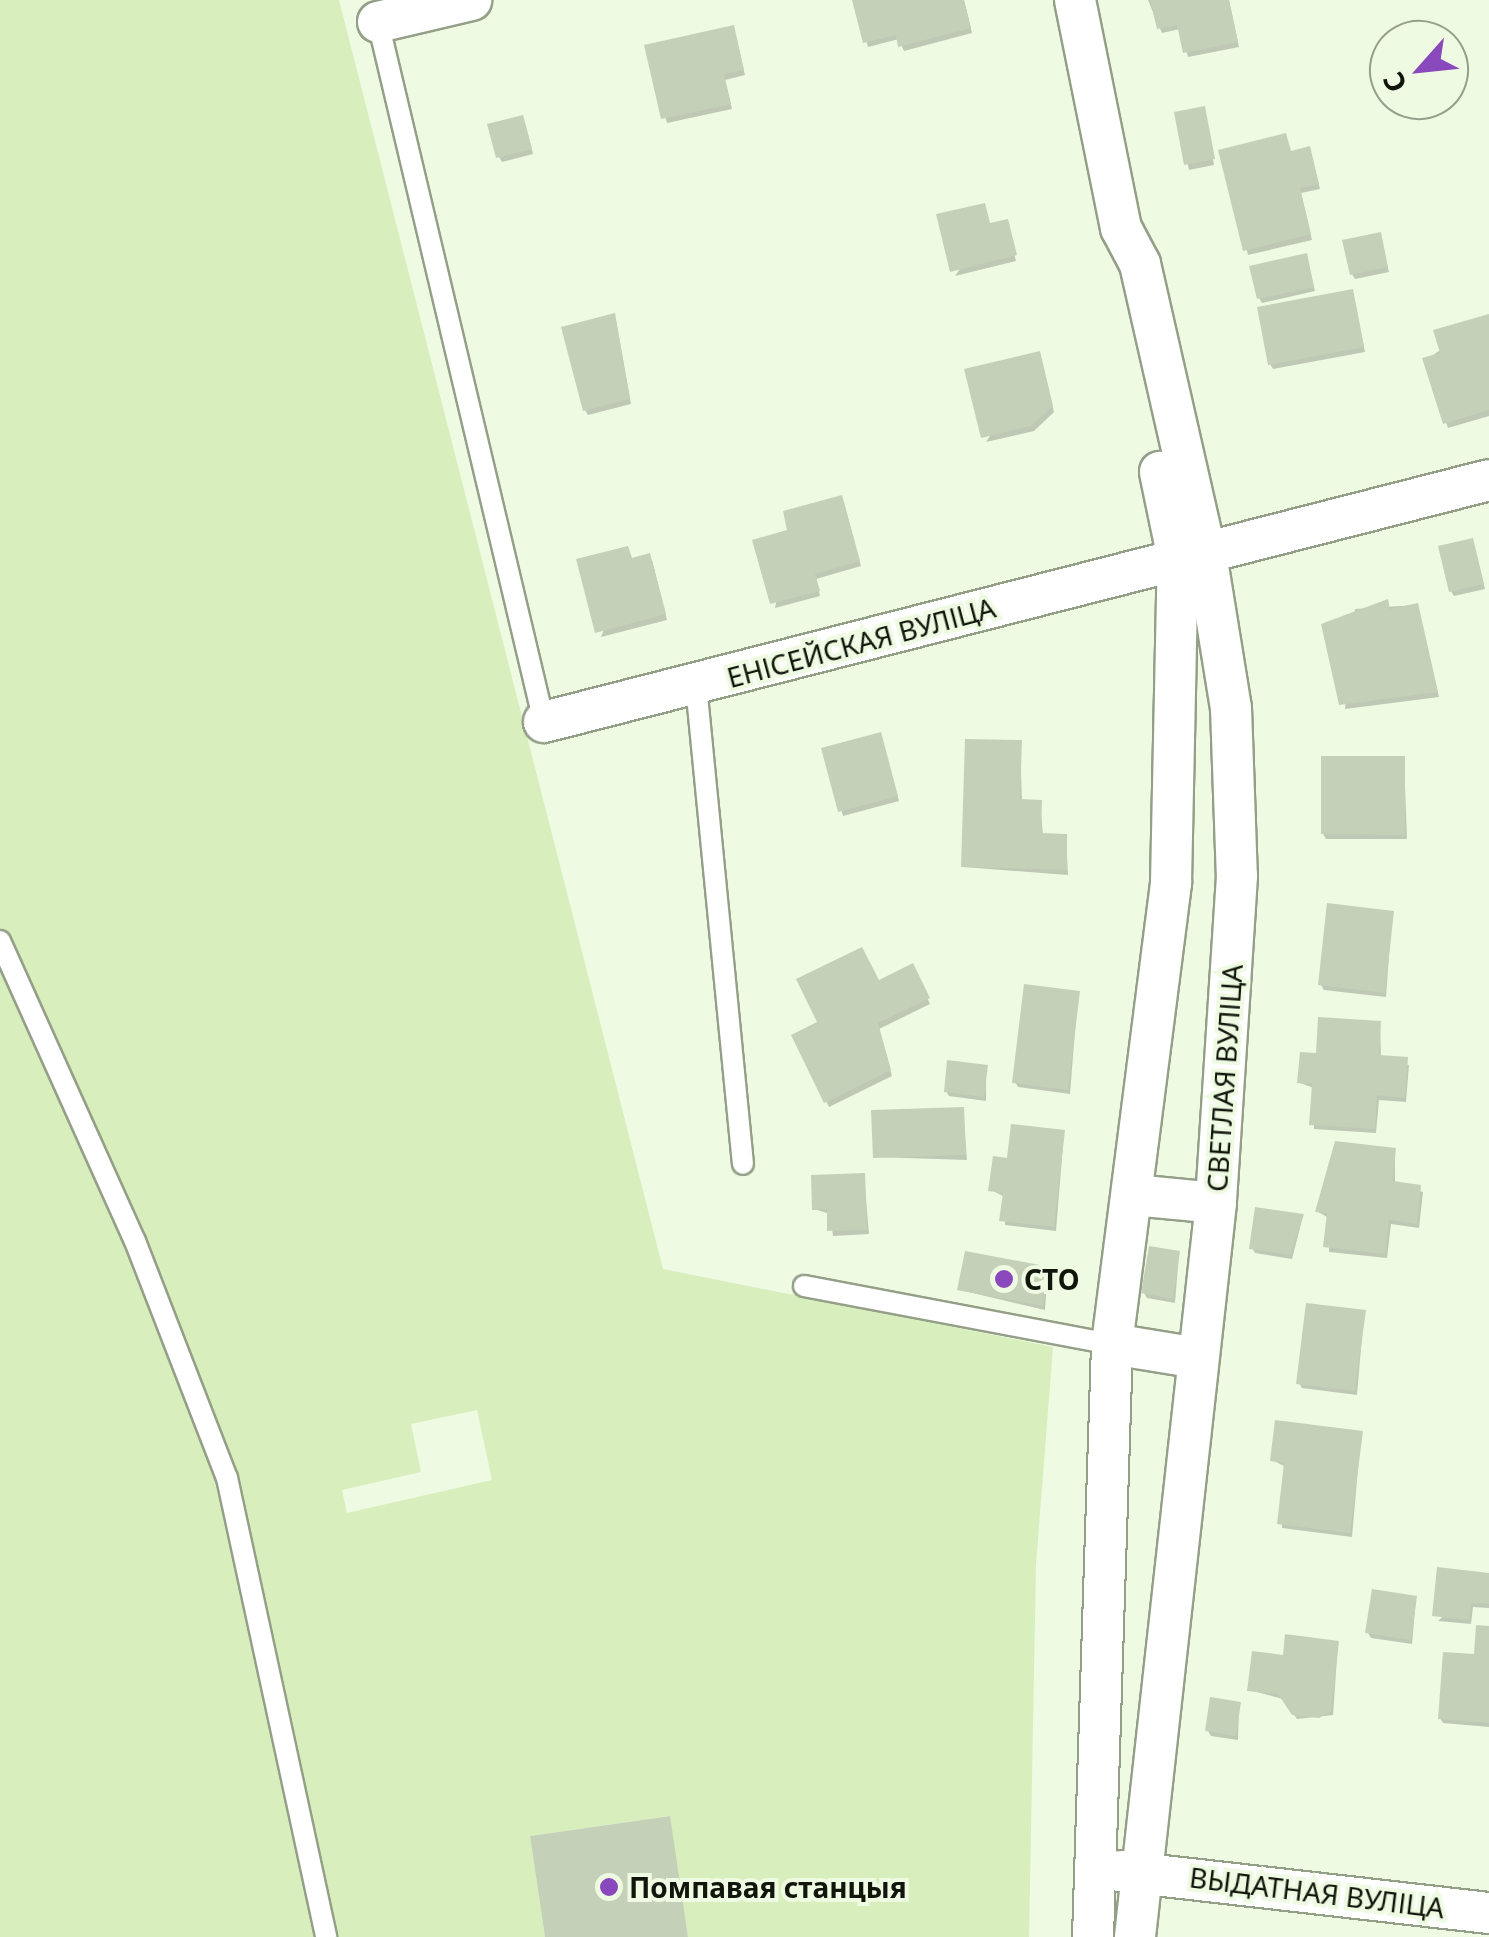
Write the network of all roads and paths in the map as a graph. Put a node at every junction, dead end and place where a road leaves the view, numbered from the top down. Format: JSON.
{"nodes":[{"id":1,"x":470,"y":0,"type":"edge"},
{"id":2,"x":1075,"y":0,"type":"edge"},
{"id":3,"x":378,"y":22,"type":"joint"},
{"id":4,"x":1489,"y":480,"type":"edge"},
{"id":5,"x":1192,"y":556,"type":"junction"},
{"id":6,"x":696,"y":686,"type":"junction"},
{"id":7,"x":544,"y":722,"type":"joint"},
{"id":8,"x":1237,"y":876,"type":"junction"},
{"id":9,"x":1171,"y":883,"type":"junction"},
{"id":10,"x":0,"y":941,"type":"edge"},
{"id":11,"x":743,"y":1164,"type":"dead end"},
{"id":12,"x":1134,"y":1195,"type":"junction"},
{"id":13,"x":1216,"y":1203,"type":"junction"},
{"id":14,"x":804,"y":1286,"type":"dead end"},
{"id":15,"x":1112,"y":1344,"type":"junction"},
{"id":16,"x":1198,"y":1358,"type":"junction"},
{"id":17,"x":1097,"y":1869,"type":"junction"},
{"id":18,"x":1144,"y":1872,"type":"junction"},
{"id":19,"x":1489,"y":1913,"type":"edge"},
{"id":20,"x":326,"y":1937,"type":"edge"},
{"id":21,"x":1093,"y":1937,"type":"edge"},
{"id":22,"x":1135,"y":1937,"type":"edge"}],
"edges":[{"from":1,"to":3,"type":"street"},
{"from":2,"to":5,"type":"street","name":"СВЕТЛАЯ ВУЛІЦА"},
{"from":3,"to":7,"type":"lane"},
{"from":4,"to":5,"type":"street","name":"ЕНІСЕЙСКАЯ ВУЛІЦА"},
{"from":5,"to":6,"type":"street","name":"ЕНІСЕЙСКАЯ ВУЛІЦА"},
{"from":5,"to":8,"type":"street","name":"СВЕТЛАЯ ВУЛІЦА"},
{"from":5,"to":9,"type":"street","name":"СВЕТЛАЯ ВУЛІЦА"},
{"from":6,"to":7,"type":"street","name":"ЕНІСЕЙСКАЯ ВУЛІЦА"},
{"from":6,"to":11,"type":"lane"},
{"from":8,"to":9,"type":"street"},
{"from":8,"to":13,"type":"street","name":"СВЕТЛАЯ ВУЛІЦА"},
{"from":9,"to":12,"type":"street","name":"СВЕТЛАЯ ВУЛІЦА"},
{"from":10,"to":20,"type":"lane"},
{"from":12,"to":13,"type":"street"},
{"from":12,"to":15,"type":"street","name":"СВЕТЛАЯ ВУЛІЦА"},
{"from":13,"to":16,"type":"street","name":"СВЕТЛАЯ ВУЛІЦА"},
{"from":14,"to":15,"type":"lane"},
{"from":15,"to":16,"type":"street"},
{"from":15,"to":17,"type":"street","name":"СВЕТЛАЯ ВУЛІЦА"},
{"from":16,"to":18,"type":"street","name":"СВЕТЛАЯ ВУЛІЦА"},
{"from":17,"to":18,"type":"street","name":"ВЫДАТНАЯ ВУЛІЦА"},
{"from":17,"to":21,"type":"street","name":"СВЕТЛАЯ ВУЛІЦА"},
{"from":18,"to":19,"type":"street","name":"ВЫДАТНАЯ ВУЛІЦА"},
{"from":18,"to":22,"type":"street","name":"СВЕТЛАЯ ВУЛІЦА"}]}
